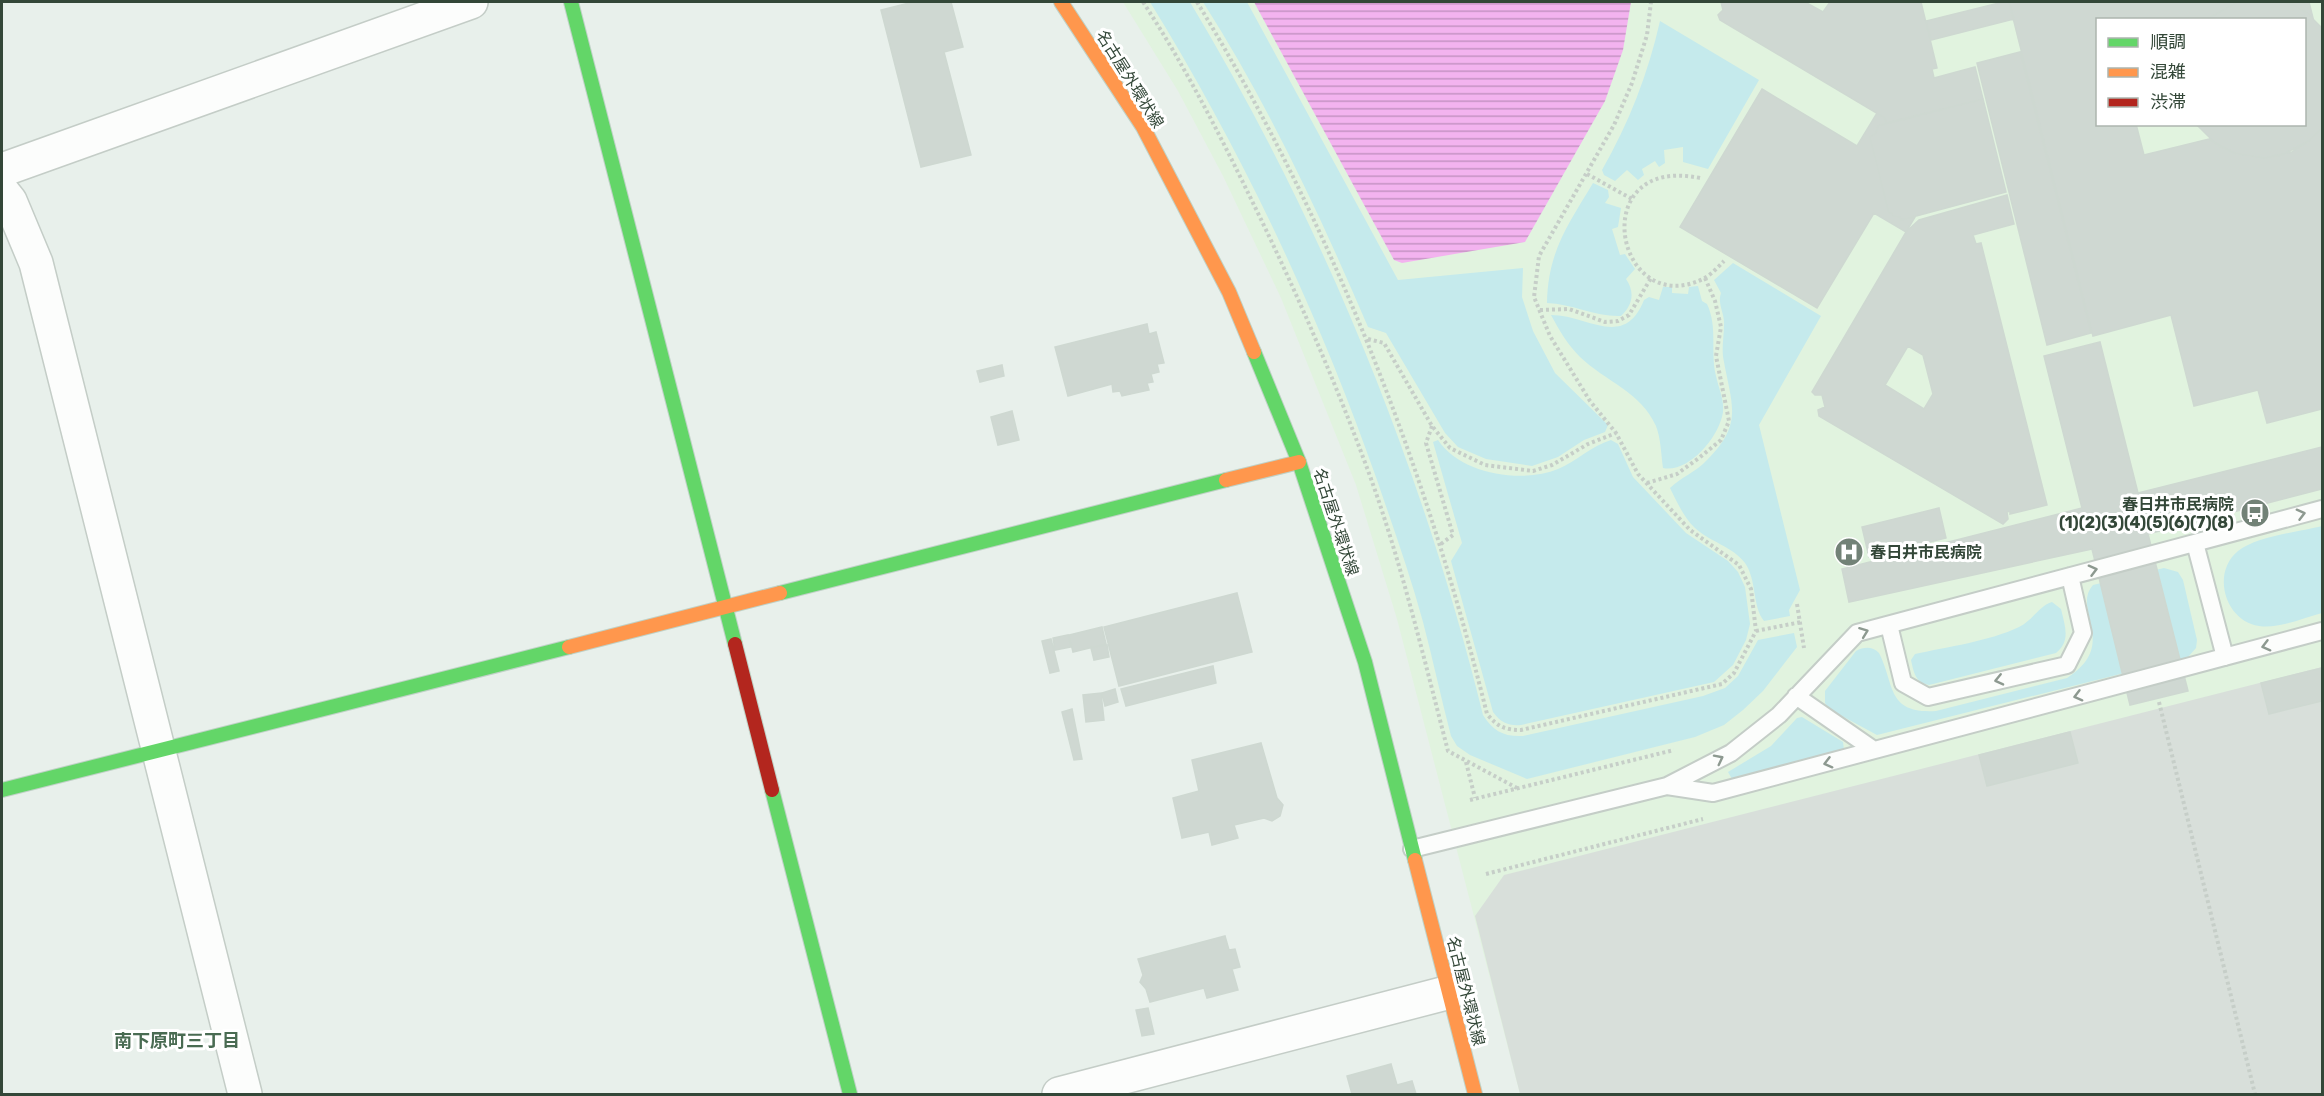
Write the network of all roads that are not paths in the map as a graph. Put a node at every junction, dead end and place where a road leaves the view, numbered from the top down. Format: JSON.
{"nodes":[{"id":1,"x":471,"y":2,"type":"edge"},
{"id":2,"x":572,"y":2,"type":"edge"},
{"id":3,"x":1061,"y":2,"type":"edge"},
{"id":4,"x":2,"y":170,"type":"edge"},
{"id":5,"x":2,"y":191,"type":"edge"},
{"id":6,"x":1299,"y":462,"type":"junction"},
{"id":7,"x":2322,"y":509,"type":"edge"},
{"id":8,"x":2195,"y":543,"type":"junction"},
{"id":9,"x":2070,"y":576,"type":"junction"},
{"id":10,"x":726,"y":609,"type":"junction"},
{"id":11,"x":1889,"y":624,"type":"junction"},
{"id":12,"x":2322,"y":631,"type":"edge"},
{"id":13,"x":2225,"y":657,"type":"junction"},
{"id":14,"x":1796,"y":696,"type":"junction"},
{"id":15,"x":159,"y":750,"type":"junction"},
{"id":16,"x":1874,"y":750,"type":"junction"},
{"id":17,"x":1667,"y":786,"type":"junction"},
{"id":18,"x":2,"y":790,"type":"edge"},
{"id":19,"x":1412,"y":849,"type":"junction"},
{"id":20,"x":1450,"y":992,"type":"junction"},
{"id":21,"x":245,"y":1095,"type":"edge"},
{"id":22,"x":850,"y":1095,"type":"edge"},
{"id":23,"x":1059,"y":1095,"type":"edge"},
{"id":24,"x":1475,"y":1095,"type":"edge"}],
"edges":[{"from":1,"to":4,"type":"street"},
{"from":2,"to":10,"type":"street"},
{"from":3,"to":6,"type":"street","name":"名古屋外環状線"},
{"from":5,"to":15,"type":"street"},
{"from":6,"to":10,"type":"street"},
{"from":6,"to":19,"type":"street","name":"名古屋外環状線"},
{"from":8,"to":7,"type":"lane","one_way":true},
{"from":9,"to":8,"type":"lane","one_way":true},
{"from":8,"to":13,"type":"lane"},
{"from":9,"to":11,"type":"lane"},
{"from":9,"to":11,"type":"lane","one_way":true},
{"from":10,"to":15,"type":"street"},
{"from":10,"to":22,"type":"street"},
{"from":14,"to":11,"type":"lane","one_way":true},
{"from":12,"to":13,"type":"lane","one_way":true},
{"from":13,"to":16,"type":"lane","one_way":true},
{"from":14,"to":16,"type":"lane"},
{"from":17,"to":14,"type":"lane","one_way":true},
{"from":15,"to":18,"type":"street"},
{"from":15,"to":21,"type":"street"},
{"from":16,"to":17,"type":"lane","one_way":true},
{"from":17,"to":19,"type":"lane"},
{"from":19,"to":20,"type":"street","name":"名古屋外環状線"},
{"from":20,"to":23,"type":"street"},
{"from":20,"to":24,"type":"street","name":"名古屋外環状線"}]}
